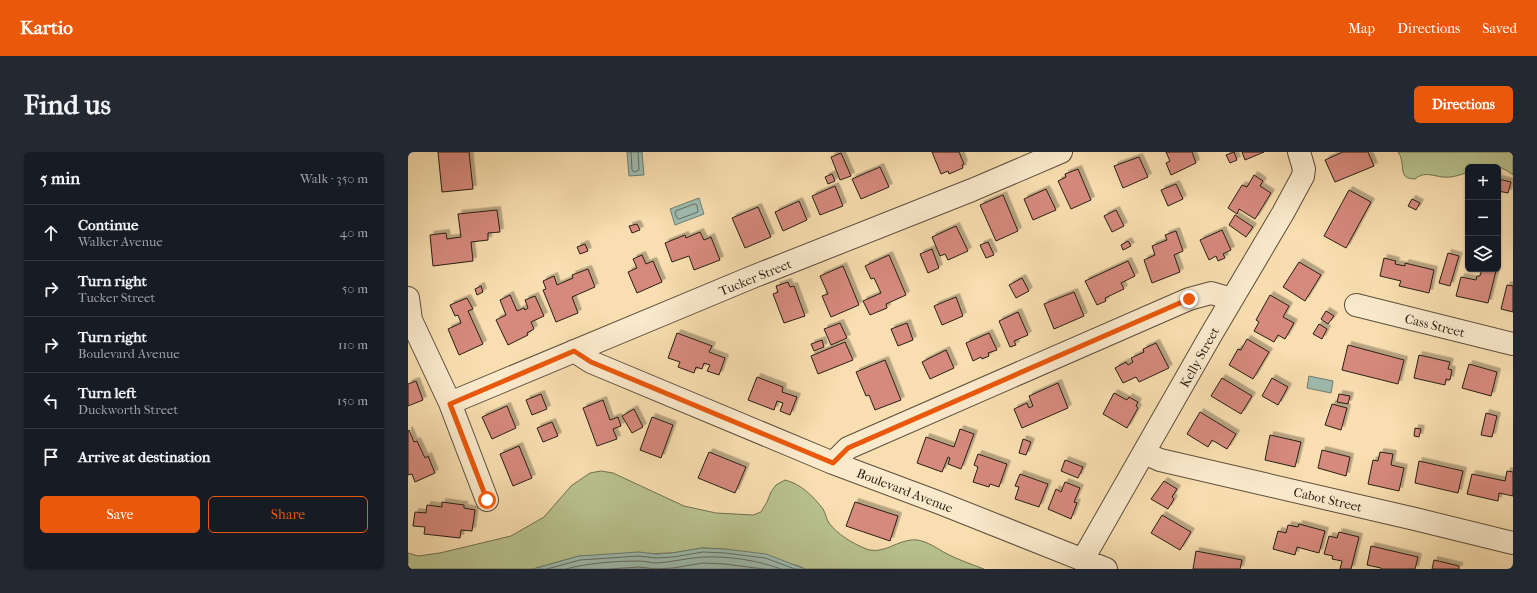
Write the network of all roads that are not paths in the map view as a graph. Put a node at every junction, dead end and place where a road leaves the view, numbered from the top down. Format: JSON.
{"nodes":[{"id":1,"x":1061,"y":152,"type":"edge"},
{"id":2,"x":1299,"y":152,"type":"edge"},
{"id":3,"x":408,"y":298,"type":"edge"},
{"id":4,"x":1232,"y":299,"type":"junction"},
{"id":5,"x":1356,"y":305,"type":"dead end"},
{"id":6,"x":1513,"y":344,"type":"edge"},
{"id":7,"x":574,"y":351,"type":"junction"},
{"id":8,"x":450,"y":404,"type":"junction"},
{"id":9,"x":1144,"y":454,"type":"junction"},
{"id":10,"x":833,"y":463,"type":"junction"},
{"id":11,"x":487,"y":500,"type":"dead end"},
{"id":12,"x":1513,"y":543,"type":"edge"},
{"id":13,"x":1084,"y":559,"type":"junction"},
{"id":14,"x":1106,"y":569,"type":"edge"}],
"edges":[{"from":1,"to":7,"type":"street","name":"Tucker Street"},
{"from":2,"to":4,"type":"street","name":"Kelly Street"},
{"from":3,"to":8,"type":"street"},
{"from":4,"to":9,"type":"street","name":"Kelly Street"},
{"from":4,"to":10,"type":"street"},
{"from":5,"to":6,"type":"street","name":"Cass Street"},
{"from":7,"to":8,"type":"street","name":"Tucker Street"},
{"from":7,"to":10,"type":"street","name":"Boulevard Avenue"},
{"from":8,"to":11,"type":"street"},
{"from":9,"to":12,"type":"street","name":"Cabot Street"},
{"from":9,"to":13,"type":"street","name":"Kelly Street"},
{"from":10,"to":13,"type":"street","name":"Boulevard Avenue"},
{"from":13,"to":14,"type":"street","name":"Boulevard Avenue"}]}
